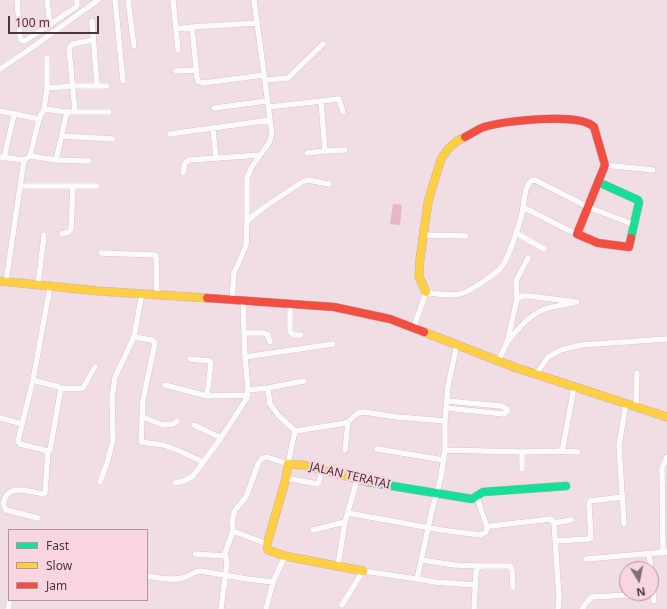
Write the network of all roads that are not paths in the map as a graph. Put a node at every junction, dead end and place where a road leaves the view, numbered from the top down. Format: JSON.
{"nodes":[{"id":1,"x":17,"y":0,"type":"edge"},
{"id":2,"x":47,"y":0,"type":"edge"},
{"id":3,"x":77,"y":0,"type":"edge"},
{"id":4,"x":98,"y":0,"type":"edge"},
{"id":5,"x":115,"y":0,"type":"edge"},
{"id":6,"x":128,"y":0,"type":"edge"},
{"id":7,"x":173,"y":0,"type":"edge"},
{"id":8,"x":254,"y":0,"type":"edge"},
{"id":9,"x":92,"y":21,"type":"dead end"},
{"id":10,"x":50,"y":23,"type":"junction"},
{"id":11,"x":256,"y":23,"type":"junction"},
{"id":12,"x":192,"y":27,"type":"junction"},
{"id":13,"x":176,"y":30,"type":"junction"},
{"id":14,"x":93,"y":40,"type":"junction"},
{"id":15,"x":323,"y":44,"type":"dead end"},
{"id":16,"x":134,"y":46,"type":"dead end"},
{"id":17,"x":178,"y":50,"type":"dead end"},
{"id":18,"x":47,"y":58,"type":"dead end"},
{"id":19,"x":0,"y":69,"type":"edge"},
{"id":20,"x":197,"y":70,"type":"junction"},
{"id":21,"x":176,"y":71,"type":"dead end"},
{"id":22,"x":265,"y":77,"type":"junction"},
{"id":23,"x":123,"y":81,"type":"dead end"},
{"id":24,"x":73,"y":86,"type":"junction"},
{"id":25,"x":97,"y":86,"type":"junction"},
{"id":26,"x":107,"y":86,"type":"dead end"},
{"id":27,"x":47,"y":88,"type":"junction"},
{"id":28,"x":321,"y":101,"type":"junction"},
{"id":29,"x":268,"y":104,"type":"junction"},
{"id":30,"x":214,"y":108,"type":"dead end"},
{"id":31,"x":44,"y":109,"type":"junction"},
{"id":32,"x":0,"y":111,"type":"edge"},
{"id":33,"x":67,"y":112,"type":"junction"},
{"id":34,"x":75,"y":112,"type":"junction"},
{"id":35,"x":109,"y":112,"type":"dead end"},
{"id":36,"x":343,"y":112,"type":"dead end"},
{"id":37,"x":14,"y":114,"type":"junction"},
{"id":38,"x":39,"y":119,"type":"junction"},
{"id":39,"x":270,"y":120,"type":"junction"},
{"id":40,"x":213,"y":129,"type":"junction"},
{"id":41,"x":170,"y":134,"type":"dead end"},
{"id":42,"x":62,"y":136,"type":"junction"},
{"id":43,"x":113,"y":139,"type":"dead end"},
{"id":44,"x":345,"y":150,"type":"dead end"},
{"id":45,"x":325,"y":151,"type":"junction"},
{"id":46,"x":307,"y":153,"type":"dead end"},
{"id":47,"x":260,"y":155,"type":"junction"},
{"id":48,"x":30,"y":156,"type":"junction"},
{"id":49,"x":2,"y":157,"type":"edge"},
{"id":50,"x":216,"y":158,"type":"junction"},
{"id":51,"x":24,"y":160,"type":"junction"},
{"id":52,"x":56,"y":160,"type":"junction"},
{"id":53,"x":89,"y":161,"type":"dead end"},
{"id":54,"x":604,"y":165,"type":"junction"},
{"id":55,"x":652,"y":170,"type":"dead end"},
{"id":56,"x":183,"y":173,"type":"dead end"},
{"id":57,"x":598,"y":182,"type":"junction"},
{"id":58,"x":329,"y":184,"type":"dead end"},
{"id":59,"x":20,"y":186,"type":"junction"},
{"id":60,"x":73,"y":186,"type":"junction"},
{"id":61,"x":97,"y":186,"type":"dead end"},
{"id":62,"x":524,"y":207,"type":"junction"},
{"id":63,"x":588,"y":207,"type":"junction"},
{"id":64,"x":247,"y":221,"type":"junction"},
{"id":65,"x":635,"y":226,"type":"junction"},
{"id":66,"x":516,"y":233,"type":"junction"},
{"id":67,"x":62,"y":234,"type":"dead end"},
{"id":68,"x":578,"y":234,"type":"junction"},
{"id":69,"x":44,"y":235,"type":"dead end"},
{"id":70,"x":423,"y":235,"type":"junction"},
{"id":71,"x":466,"y":236,"type":"dead end"},
{"id":72,"x":544,"y":249,"type":"dead end"},
{"id":73,"x":101,"y":253,"type":"dead end"},
{"id":74,"x":528,"y":258,"type":"dead end"},
{"id":75,"x":3,"y":281,"type":"edge"},
{"id":76,"x":38,"y":285,"type":"junction"},
{"id":77,"x":50,"y":287,"type":"junction"},
{"id":78,"x":426,"y":292,"type":"junction"},
{"id":79,"x":142,"y":293,"type":"junction"},
{"id":80,"x":157,"y":295,"type":"junction"},
{"id":81,"x":517,"y":299,"type":"junction"},
{"id":82,"x":232,"y":300,"type":"junction"},
{"id":83,"x":244,"y":301,"type":"junction"},
{"id":84,"x":290,"y":303,"type":"junction"},
{"id":85,"x":414,"y":327,"type":"junction"},
{"id":86,"x":245,"y":333,"type":"junction"},
{"id":87,"x":300,"y":335,"type":"dead end"},
{"id":88,"x":134,"y":336,"type":"junction"},
{"id":89,"x":667,"y":339,"type":"edge"},
{"id":90,"x":270,"y":342,"type":"dead end"},
{"id":91,"x":506,"y":343,"type":"junction"},
{"id":92,"x":333,"y":344,"type":"dead end"},
{"id":93,"x":457,"y":344,"type":"junction"},
{"id":94,"x":245,"y":357,"type":"junction"},
{"id":95,"x":190,"y":359,"type":"dead end"},
{"id":96,"x":498,"y":361,"type":"junction"},
{"id":97,"x":95,"y":367,"type":"dead end"},
{"id":98,"x":637,"y":373,"type":"dead end"},
{"id":99,"x":536,"y":374,"type":"junction"},
{"id":100,"x":33,"y":380,"type":"junction"},
{"id":101,"x":304,"y":381,"type":"dead end"},
{"id":102,"x":165,"y":385,"type":"dead end"},
{"id":103,"x":574,"y":387,"type":"junction"},
{"id":104,"x":268,"y":388,"type":"junction"},
{"id":105,"x":61,"y":389,"type":"junction"},
{"id":106,"x":248,"y":392,"type":"junction"},
{"id":107,"x":207,"y":396,"type":"junction"},
{"id":108,"x":447,"y":401,"type":"junction"},
{"id":109,"x":459,"y":403,"type":"junction"},
{"id":110,"x":626,"y":403,"type":"junction"},
{"id":111,"x":636,"y":406,"type":"junction"},
{"id":112,"x":446,"y":408,"type":"junction"},
{"id":113,"x":458,"y":410,"type":"junction"},
{"id":114,"x":143,"y":417,"type":"junction"},
{"id":115,"x":667,"y":417,"type":"edge"},
{"id":116,"x":0,"y":418,"type":"edge"},
{"id":117,"x":176,"y":421,"type":"dead end"},
{"id":118,"x":445,"y":421,"type":"junction"},
{"id":119,"x":348,"y":422,"type":"junction"},
{"id":120,"x":22,"y":424,"type":"junction"},
{"id":121,"x":194,"y":425,"type":"dead end"},
{"id":122,"x":295,"y":431,"type":"junction"},
{"id":123,"x":221,"y":438,"type":"junction"},
{"id":124,"x":377,"y":449,"type":"dead end"},
{"id":125,"x":345,"y":450,"type":"dead end"},
{"id":126,"x":444,"y":450,"type":"junction"},
{"id":127,"x":48,"y":451,"type":"junction"},
{"id":128,"x":560,"y":451,"type":"junction"},
{"id":129,"x":522,"y":452,"type":"junction"},
{"id":130,"x":578,"y":452,"type":"dead end"},
{"id":131,"x":667,"y":457,"type":"edge"},
{"id":132,"x":444,"y":460,"type":"junction"},
{"id":133,"x":203,"y":462,"type":"junction"},
{"id":134,"x":288,"y":464,"type":"junction"},
{"id":135,"x":322,"y":469,"type":"junction"},
{"id":136,"x":522,"y":470,"type":"dead end"},
{"id":137,"x":286,"y":478,"type":"junction"},
{"id":138,"x":357,"y":480,"type":"junction"},
{"id":139,"x":100,"y":482,"type":"dead end"},
{"id":140,"x":175,"y":483,"type":"dead end"},
{"id":141,"x":566,"y":486,"type":"dead end"},
{"id":142,"x":436,"y":493,"type":"junction"},
{"id":143,"x":477,"y":497,"type":"junction"},
{"id":144,"x":623,"y":497,"type":"junction"},
{"id":145,"x":348,"y":513,"type":"junction"},
{"id":146,"x":38,"y":518,"type":"dead end"},
{"id":147,"x":571,"y":520,"type":"dead end"},
{"id":148,"x":345,"y":522,"type":"junction"},
{"id":149,"x":554,"y":523,"type":"junction"},
{"id":150,"x":624,"y":524,"type":"dead end"},
{"id":151,"x":487,"y":527,"type":"junction"},
{"id":152,"x":428,"y":528,"type":"junction"},
{"id":153,"x":313,"y":530,"type":"dead end"},
{"id":154,"x":233,"y":531,"type":"junction"},
{"id":155,"x":555,"y":540,"type":"junction"},
{"id":156,"x":267,"y":544,"type":"junction"},
{"id":157,"x":665,"y":553,"type":"edge"},
{"id":158,"x":195,"y":554,"type":"dead end"},
{"id":159,"x":649,"y":554,"type":"junction"},
{"id":160,"x":225,"y":556,"type":"junction"},
{"id":161,"x":285,"y":556,"type":"junction"},
{"id":162,"x":586,"y":559,"type":"dead end"},
{"id":163,"x":421,"y":560,"type":"junction"},
{"id":164,"x":650,"y":561,"type":"edge"},
{"id":165,"x":338,"y":565,"type":"junction"},
{"id":166,"x":481,"y":566,"type":"junction"},
{"id":167,"x":363,"y":571,"type":"junction"},
{"id":168,"x":148,"y":576,"type":"edge"},
{"id":169,"x":224,"y":576,"type":"junction"},
{"id":170,"x":418,"y":579,"type":"junction"},
{"id":171,"x":273,"y":582,"type":"junction"},
{"id":172,"x":475,"y":585,"type":"junction"},
{"id":173,"x":513,"y":587,"type":"dead end"},
{"id":174,"x":619,"y":596,"type":"edge"},
{"id":175,"x":342,"y":605,"type":"dead end"},
{"id":176,"x":221,"y":609,"type":"edge"},
{"id":177,"x":266,"y":609,"type":"edge"},
{"id":178,"x":474,"y":609,"type":"edge"},
{"id":179,"x":558,"y":609,"type":"edge"},
{"id":180,"x":582,"y":609,"type":"edge"}],
"edges":[{"from":1,"to":10,"type":"street"},
{"from":2,"to":10,"type":"street"},
{"from":3,"to":10,"type":"street"},
{"from":4,"to":19,"type":"street"},
{"from":5,"to":23,"type":"street"},
{"from":6,"to":16,"type":"street"},
{"from":7,"to":13,"type":"street"},
{"from":8,"to":11,"type":"street"},
{"from":9,"to":14,"type":"street"},
{"from":11,"to":12,"type":"street"},
{"from":11,"to":22,"type":"street"},
{"from":12,"to":13,"type":"street"},
{"from":12,"to":20,"type":"street"},
{"from":13,"to":17,"type":"street"},
{"from":14,"to":24,"type":"street"},
{"from":14,"to":25,"type":"street"},
{"from":15,"to":22,"type":"street"},
{"from":18,"to":27,"type":"street"},
{"from":20,"to":21,"type":"street"},
{"from":20,"to":22,"type":"street"},
{"from":22,"to":29,"type":"street"},
{"from":24,"to":25,"type":"street"},
{"from":24,"to":27,"type":"street"},
{"from":24,"to":34,"type":"street"},
{"from":25,"to":26,"type":"street"},
{"from":27,"to":31,"type":"street"},
{"from":28,"to":29,"type":"street"},
{"from":28,"to":36,"type":"street"},
{"from":28,"to":45,"type":"street"},
{"from":29,"to":30,"type":"street"},
{"from":29,"to":39,"type":"street"},
{"from":31,"to":33,"type":"street"},
{"from":31,"to":38,"type":"street"},
{"from":32,"to":37,"type":"street"},
{"from":33,"to":34,"type":"street"},
{"from":33,"to":42,"type":"street"},
{"from":34,"to":35,"type":"street"},
{"from":37,"to":38,"type":"street"},
{"from":37,"to":49,"type":"street"},
{"from":38,"to":48,"type":"street"},
{"from":39,"to":40,"type":"street"},
{"from":39,"to":47,"type":"street"},
{"from":40,"to":41,"type":"street"},
{"from":40,"to":50,"type":"street"},
{"from":42,"to":43,"type":"street"},
{"from":42,"to":52,"type":"street"},
{"from":44,"to":45,"type":"street"},
{"from":45,"to":46,"type":"street"},
{"from":47,"to":50,"type":"street"},
{"from":47,"to":64,"type":"street"},
{"from":48,"to":51,"type":"street"},
{"from":48,"to":52,"type":"street"},
{"from":49,"to":51,"type":"street"},
{"from":50,"to":56,"type":"street"},
{"from":51,"to":59,"type":"street"},
{"from":52,"to":53,"type":"street"},
{"from":54,"to":55,"type":"street"},
{"from":54,"to":57,"type":"street"},
{"from":54,"to":70,"type":"street"},
{"from":57,"to":63,"type":"street"},
{"from":57,"to":65,"type":"street"},
{"from":58,"to":64,"type":"street"},
{"from":59,"to":60,"type":"street"},
{"from":59,"to":75,"type":"street"},
{"from":60,"to":61,"type":"street"},
{"from":60,"to":67,"type":"street"},
{"from":62,"to":63,"type":"street"},
{"from":62,"to":66,"type":"street"},
{"from":62,"to":68,"type":"street"},
{"from":63,"to":65,"type":"street"},
{"from":63,"to":68,"type":"street"},
{"from":64,"to":82,"type":"street"},
{"from":65,"to":68,"type":"street"},
{"from":66,"to":72,"type":"street"},
{"from":66,"to":78,"type":"street"},
{"from":69,"to":76,"type":"street"},
{"from":70,"to":71,"type":"street"},
{"from":70,"to":78,"type":"street"},
{"from":73,"to":80,"type":"street"},
{"from":74,"to":81,"type":"street"},
{"from":75,"to":76,"type":"street"},
{"from":76,"to":77,"type":"street"},
{"from":77,"to":79,"type":"street"},
{"from":77,"to":100,"type":"street"},
{"from":78,"to":85,"type":"street"},
{"from":79,"to":80,"type":"street"},
{"from":79,"to":88,"type":"street"},
{"from":80,"to":82,"type":"street"},
{"from":81,"to":91,"type":"street"},
{"from":81,"to":91,"type":"street"},
{"from":82,"to":83,"type":"street"},
{"from":83,"to":84,"type":"street"},
{"from":83,"to":86,"type":"street"},
{"from":84,"to":85,"type":"street"},
{"from":84,"to":87,"type":"street"},
{"from":85,"to":93,"type":"street"},
{"from":86,"to":90,"type":"street"},
{"from":86,"to":94,"type":"street"},
{"from":88,"to":114,"type":"street"},
{"from":88,"to":139,"type":"street"},
{"from":89,"to":99,"type":"street"},
{"from":91,"to":96,"type":"street"},
{"from":92,"to":94,"type":"street"},
{"from":93,"to":96,"type":"street"},
{"from":93,"to":108,"type":"street"},
{"from":94,"to":106,"type":"street"},
{"from":95,"to":107,"type":"street"},
{"from":96,"to":99,"type":"street"},
{"from":97,"to":105,"type":"street"},
{"from":98,"to":111,"type":"street"},
{"from":99,"to":103,"type":"street"},
{"from":100,"to":105,"type":"street"},
{"from":100,"to":120,"type":"street"},
{"from":101,"to":104,"type":"street"},
{"from":102,"to":107,"type":"street"},
{"from":103,"to":110,"type":"street"},
{"from":103,"to":128,"type":"street"},
{"from":104,"to":106,"type":"street"},
{"from":104,"to":122,"type":"street"},
{"from":105,"to":127,"type":"street"},
{"from":106,"to":107,"type":"street"},
{"from":106,"to":123,"type":"street"},
{"from":108,"to":109,"type":"street"},
{"from":108,"to":112,"type":"street"},
{"from":109,"to":113,"type":"street"},
{"from":109,"to":113,"type":"street"},
{"from":110,"to":111,"type":"street"},
{"from":110,"to":144,"type":"street"},
{"from":111,"to":115,"type":"street"},
{"from":112,"to":113,"type":"street"},
{"from":112,"to":118,"type":"street"},
{"from":114,"to":117,"type":"street"},
{"from":114,"to":133,"type":"street"},
{"from":116,"to":120,"type":"street"},
{"from":118,"to":119,"type":"street"},
{"from":118,"to":126,"type":"street"},
{"from":119,"to":122,"type":"street"},
{"from":119,"to":125,"type":"street"},
{"from":120,"to":127,"type":"street"},
{"from":121,"to":123,"type":"street"},
{"from":122,"to":134,"type":"street"},
{"from":123,"to":133,"type":"street"},
{"from":124,"to":132,"type":"street"},
{"from":126,"to":129,"type":"street"},
{"from":126,"to":132,"type":"street"},
{"from":127,"to":146,"type":"street"},
{"from":128,"to":129,"type":"street"},
{"from":128,"to":130,"type":"street"},
{"from":129,"to":136,"type":"street"},
{"from":131,"to":157,"type":"street"},
{"from":132,"to":142,"type":"street"},
{"from":133,"to":140,"type":"street"},
{"from":134,"to":135,"type":"street","name":"JALAN TERATAI"},
{"from":134,"to":137,"type":"street"},
{"from":134,"to":154,"type":"street"},
{"from":135,"to":137,"type":"street"},
{"from":135,"to":138,"type":"street","name":"JALAN TERATAI"},
{"from":137,"to":156,"type":"street"},
{"from":138,"to":142,"type":"street","name":"JALAN TERATAI"},
{"from":138,"to":145,"type":"street"},
{"from":141,"to":143,"type":"street"},
{"from":142,"to":143,"type":"street","name":"JALAN TERATAI"},
{"from":142,"to":152,"type":"street"},
{"from":143,"to":151,"type":"street"},
{"from":144,"to":150,"type":"street"},
{"from":144,"to":155,"type":"street"},
{"from":145,"to":148,"type":"street"},
{"from":145,"to":152,"type":"street"},
{"from":147,"to":149,"type":"street"},
{"from":148,"to":153,"type":"street"},
{"from":148,"to":165,"type":"street"},
{"from":149,"to":151,"type":"street"},
{"from":149,"to":155,"type":"street"},
{"from":151,"to":152,"type":"street"},
{"from":152,"to":163,"type":"street"},
{"from":154,"to":156,"type":"street"},
{"from":154,"to":160,"type":"street"},
{"from":155,"to":179,"type":"street"},
{"from":156,"to":161,"type":"street"},
{"from":157,"to":159,"type":"street"},
{"from":158,"to":160,"type":"street"},
{"from":159,"to":162,"type":"street"},
{"from":159,"to":164,"type":"street"},
{"from":160,"to":169,"type":"street"},
{"from":161,"to":165,"type":"street"},
{"from":161,"to":171,"type":"street"},
{"from":163,"to":166,"type":"street"},
{"from":163,"to":170,"type":"street"},
{"from":165,"to":167,"type":"street"},
{"from":166,"to":172,"type":"street"},
{"from":166,"to":173,"type":"street"},
{"from":167,"to":170,"type":"street"},
{"from":167,"to":175,"type":"street"},
{"from":168,"to":169,"type":"street"},
{"from":169,"to":171,"type":"street"},
{"from":169,"to":176,"type":"street"},
{"from":170,"to":172,"type":"street"},
{"from":171,"to":177,"type":"street"},
{"from":172,"to":178,"type":"street"},
{"from":174,"to":180,"type":"street"}]}
